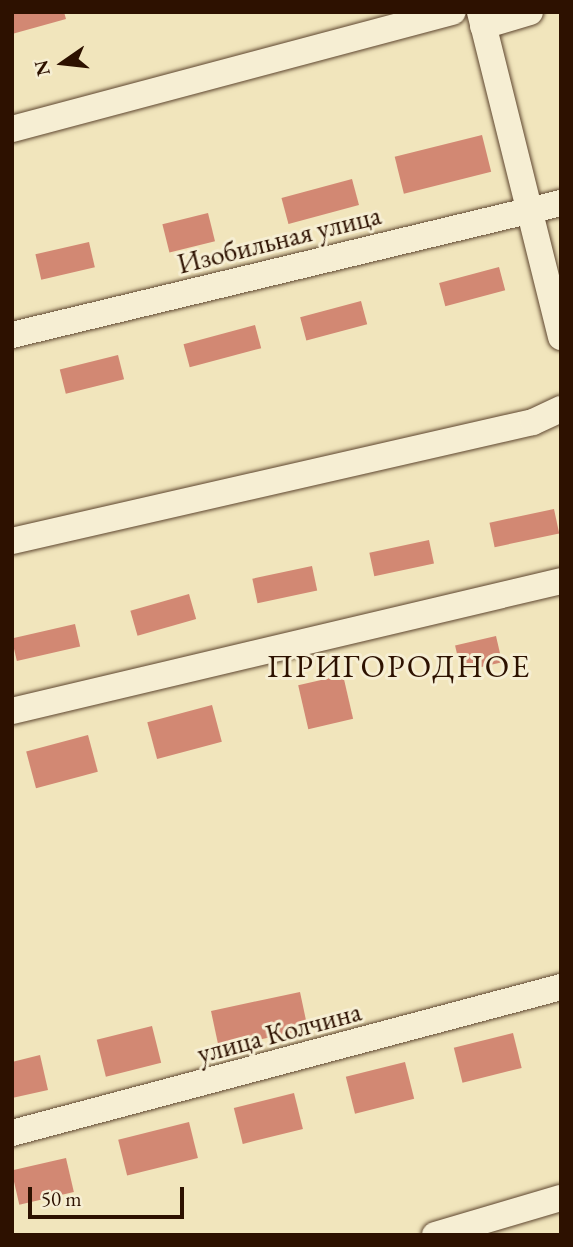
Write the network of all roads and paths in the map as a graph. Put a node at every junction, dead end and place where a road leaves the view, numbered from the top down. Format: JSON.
{"nodes":[{"id":1,"x":453,"y":12,"type":"edge"},
{"id":2,"x":530,"y":12,"type":"edge"},
{"id":3,"x":482,"y":19,"type":"edge"},
{"id":4,"x":12,"y":129,"type":"edge"},
{"id":5,"x":561,"y":203,"type":"edge"},
{"id":6,"x":528,"y":211,"type":"junction"},
{"id":7,"x":12,"y":335,"type":"edge"},
{"id":8,"x":561,"y":337,"type":"edge"},
{"id":9,"x":561,"y":409,"type":"edge"},
{"id":10,"x":12,"y":541,"type":"edge"},
{"id":11,"x":561,"y":581,"type":"edge"},
{"id":12,"x":12,"y":711,"type":"edge"},
{"id":13,"x":561,"y":987,"type":"edge"},
{"id":14,"x":12,"y":1133,"type":"edge"},
{"id":15,"x":561,"y":1198,"type":"edge"},
{"id":16,"x":511,"y":1225,"type":"edge"},
{"id":17,"x":435,"y":1235,"type":"edge"}],
"edges":[{"from":1,"to":4,"type":"street"},
{"from":2,"to":3,"type":"street"},
{"from":3,"to":6,"type":"street"},
{"from":5,"to":6,"type":"street","name":"Изобильная улица"},
{"from":6,"to":7,"type":"street","name":"Изобильная улица"},
{"from":6,"to":8,"type":"street"},
{"from":9,"to":10,"type":"street"},
{"from":11,"to":12,"type":"street"},
{"from":13,"to":14,"type":"street","name":"улица Колчина"},
{"from":15,"to":16,"type":"street"},
{"from":16,"to":17,"type":"street"}]}
